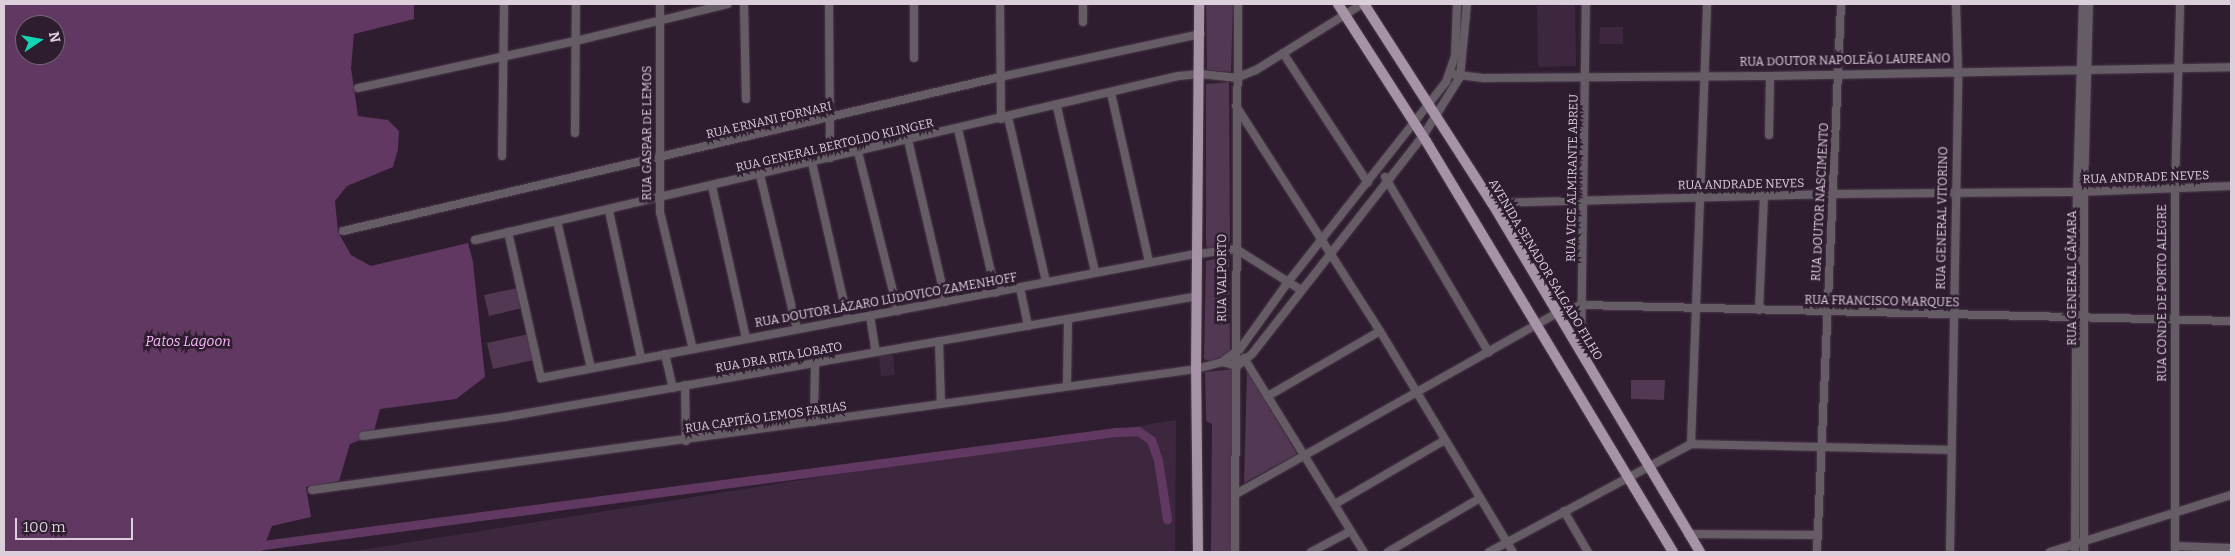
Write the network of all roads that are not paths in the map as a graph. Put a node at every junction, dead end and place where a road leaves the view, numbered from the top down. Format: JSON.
{"nodes":[{"id":1,"x":504,"y":4,"type":"edge"},
{"id":2,"x":576,"y":4,"type":"edge"},
{"id":3,"x":660,"y":4,"type":"edge"},
{"id":4,"x":728,"y":4,"type":"edge"},
{"id":5,"x":744,"y":4,"type":"edge"},
{"id":6,"x":829,"y":4,"type":"edge"},
{"id":7,"x":914,"y":4,"type":"edge"},
{"id":8,"x":1000,"y":4,"type":"edge"},
{"id":9,"x":1084,"y":4,"type":"edge"},
{"id":10,"x":1199,"y":4,"type":"edge"},
{"id":11,"x":1238,"y":4,"type":"edge"},
{"id":12,"x":1338,"y":4,"type":"edge"},
{"id":13,"x":1363,"y":4,"type":"edge"},
{"id":14,"x":1457,"y":4,"type":"edge"},
{"id":15,"x":1466,"y":4,"type":"edge"},
{"id":16,"x":1586,"y":4,"type":"edge"},
{"id":17,"x":1707,"y":4,"type":"edge"},
{"id":18,"x":1841,"y":4,"type":"edge"},
{"id":19,"x":1956,"y":4,"type":"edge"},
{"id":20,"x":2083,"y":4,"type":"edge"},
{"id":21,"x":2089,"y":4,"type":"edge"},
{"id":22,"x":2180,"y":4,"type":"edge"},
{"id":23,"x":1345,"y":14,"type":"junction"},
{"id":24,"x":660,"y":20,"type":"junction"},
{"id":25,"x":1083,"y":22,"type":"dead end"},
{"id":26,"x":1200,"y":34,"type":"junction"},
{"id":27,"x":576,"y":41,"type":"junction"},
{"id":28,"x":1284,"y":53,"type":"junction"},
{"id":29,"x":503,"y":56,"type":"junction"},
{"id":30,"x":914,"y":58,"type":"dead end"},
{"id":31,"x":2231,"y":66,"type":"edge"},
{"id":32,"x":2179,"y":68,"type":"junction"},
{"id":33,"x":2085,"y":69,"type":"junction"},
{"id":34,"x":1958,"y":70,"type":"junction"},
{"id":35,"x":1200,"y":74,"type":"junction"},
{"id":36,"x":1450,"y":74,"type":"junction"},
{"id":37,"x":1706,"y":74,"type":"junction"},
{"id":38,"x":1586,"y":75,"type":"junction"},
{"id":39,"x":1839,"y":75,"type":"junction"},
{"id":40,"x":1770,"y":76,"type":"junction"},
{"id":41,"x":1000,"y":77,"type":"junction"},
{"id":42,"x":1460,"y":77,"type":"junction"},
{"id":43,"x":1236,"y":78,"type":"junction"},
{"id":44,"x":358,"y":88,"type":"dead end"},
{"id":45,"x":1111,"y":92,"type":"junction"},
{"id":46,"x":746,"y":99,"type":"dead end"},
{"id":47,"x":1236,"y":105,"type":"junction"},
{"id":48,"x":1057,"y":106,"type":"junction"},
{"id":49,"x":1429,"y":106,"type":"junction"},
{"id":50,"x":1436,"y":117,"type":"junction"},
{"id":51,"x":829,"y":118,"type":"junction"},
{"id":52,"x":1004,"y":118,"type":"junction"},
{"id":53,"x":1415,"y":125,"type":"junction"},
{"id":54,"x":958,"y":129,"type":"junction"},
{"id":55,"x":575,"y":133,"type":"dead end"},
{"id":56,"x":1770,"y":135,"type":"dead end"},
{"id":57,"x":1423,"y":136,"type":"junction"},
{"id":58,"x":908,"y":140,"type":"junction"},
{"id":59,"x":858,"y":152,"type":"junction"},
{"id":60,"x":502,"y":156,"type":"dead end"},
{"id":61,"x":830,"y":158,"type":"junction"},
{"id":62,"x":659,"y":159,"type":"junction"},
{"id":63,"x":812,"y":162,"type":"junction"},
{"id":64,"x":1380,"y":170,"type":"junction"},
{"id":65,"x":760,"y":175,"type":"junction"},
{"id":66,"x":1387,"y":179,"type":"junction"},
{"id":67,"x":1368,"y":183,"type":"junction"},
{"id":68,"x":712,"y":186,"type":"junction"},
{"id":69,"x":2231,"y":186,"type":"edge"},
{"id":70,"x":2175,"y":188,"type":"junction"},
{"id":71,"x":2081,"y":192,"type":"junction"},
{"id":72,"x":1954,"y":193,"type":"junction"},
{"id":73,"x":1834,"y":194,"type":"junction"},
{"id":74,"x":1764,"y":196,"type":"junction"},
{"id":75,"x":1699,"y":197,"type":"junction"},
{"id":76,"x":659,"y":198,"type":"junction"},
{"id":77,"x":1583,"y":200,"type":"junction"},
{"id":78,"x":1492,"y":203,"type":"junction"},
{"id":79,"x":609,"y":211,"type":"junction"},
{"id":80,"x":557,"y":221,"type":"junction"},
{"id":81,"x":343,"y":231,"type":"dead end"},
{"id":82,"x":508,"y":232,"type":"junction"},
{"id":83,"x":475,"y":240,"type":"dead end"},
{"id":84,"x":1321,"y":240,"type":"junction"},
{"id":85,"x":1236,"y":249,"type":"junction"},
{"id":86,"x":1331,"y":253,"type":"junction"},
{"id":87,"x":1199,"y":256,"type":"junction"},
{"id":88,"x":1149,"y":262,"type":"junction"},
{"id":89,"x":1095,"y":272,"type":"junction"},
{"id":90,"x":1046,"y":282,"type":"junction"},
{"id":91,"x":1288,"y":282,"type":"junction"},
{"id":92,"x":1020,"y":288,"type":"junction"},
{"id":93,"x":1301,"y":290,"type":"junction"},
{"id":94,"x":996,"y":293,"type":"junction"},
{"id":95,"x":1198,"y":296,"type":"junction"},
{"id":96,"x":946,"y":302,"type":"junction"},
{"id":97,"x":1582,"y":305,"type":"junction"},
{"id":98,"x":1696,"y":310,"type":"junction"},
{"id":99,"x":1759,"y":310,"type":"junction"},
{"id":100,"x":898,"y":311,"type":"junction"},
{"id":101,"x":1827,"y":312,"type":"junction"},
{"id":102,"x":1557,"y":313,"type":"junction"},
{"id":103,"x":1953,"y":314,"type":"junction"},
{"id":104,"x":870,"y":316,"type":"junction"},
{"id":105,"x":2081,"y":319,"type":"junction"},
{"id":106,"x":848,"y":320,"type":"junction"},
{"id":107,"x":1068,"y":320,"type":"junction"},
{"id":108,"x":2174,"y":320,"type":"junction"},
{"id":109,"x":2231,"y":321,"type":"edge"},
{"id":110,"x":1538,"y":325,"type":"junction"},
{"id":111,"x":1028,"y":326,"type":"junction"},
{"id":112,"x":797,"y":329,"type":"junction"},
{"id":113,"x":1380,"y":331,"type":"junction"},
{"id":114,"x":746,"y":338,"type":"junction"},
{"id":115,"x":940,"y":341,"type":"junction"},
{"id":116,"x":693,"y":348,"type":"junction"},
{"id":117,"x":876,"y":352,"type":"junction"},
{"id":118,"x":1236,"y":353,"type":"junction"},
{"id":119,"x":1488,"y":353,"type":"junction"},
{"id":120,"x":1581,"y":353,"type":"junction"},
{"id":121,"x":665,"y":354,"type":"junction"},
{"id":122,"x":641,"y":358,"type":"junction"},
{"id":123,"x":1246,"y":360,"type":"junction"},
{"id":124,"x":1222,"y":362,"type":"junction"},
{"id":125,"x":815,"y":363,"type":"junction"},
{"id":126,"x":1237,"y":366,"type":"junction"},
{"id":127,"x":591,"y":368,"type":"junction"},
{"id":128,"x":1196,"y":369,"type":"junction"},
{"id":129,"x":684,"y":385,"type":"junction"},
{"id":130,"x":1067,"y":385,"type":"junction"},
{"id":131,"x":673,"y":388,"type":"junction"},
{"id":132,"x":1416,"y":393,"type":"junction"},
{"id":133,"x":1268,"y":396,"type":"junction"},
{"id":134,"x":941,"y":403,"type":"junction"},
{"id":135,"x":814,"y":422,"type":"junction"},
{"id":136,"x":363,"y":436,"type":"dead end"},
{"id":137,"x":1445,"y":440,"type":"junction"},
{"id":138,"x":686,"y":441,"type":"junction"},
{"id":139,"x":1691,"y":444,"type":"junction"},
{"id":140,"x":1819,"y":448,"type":"junction"},
{"id":141,"x":1951,"y":450,"type":"junction"},
{"id":142,"x":1307,"y":456,"type":"junction"},
{"id":143,"x":1649,"y":465,"type":"junction"},
{"id":144,"x":1627,"y":478,"type":"junction"},
{"id":145,"x":312,"y":490,"type":"dead end"},
{"id":146,"x":1236,"y":494,"type":"junction"},
{"id":147,"x":2231,"y":495,"type":"edge"},
{"id":148,"x":1480,"y":498,"type":"junction"},
{"id":149,"x":1335,"y":504,"type":"junction"},
{"id":150,"x":1564,"y":511,"type":"junction"},
{"id":151,"x":2175,"y":512,"type":"junction"},
{"id":152,"x":1351,"y":531,"type":"junction"},
{"id":153,"x":1688,"y":534,"type":"junction"},
{"id":154,"x":1817,"y":535,"type":"junction"},
{"id":155,"x":2084,"y":541,"type":"junction"},
{"id":156,"x":1507,"y":542,"type":"junction"},
{"id":157,"x":2075,"y":548,"type":"edge"},
{"id":158,"x":2231,"y":548,"type":"edge"},
{"id":159,"x":2175,"y":549,"type":"edge"},
{"id":160,"x":1198,"y":552,"type":"edge"},
{"id":161,"x":1235,"y":552,"type":"edge"},
{"id":162,"x":1311,"y":552,"type":"edge"},
{"id":163,"x":1364,"y":552,"type":"edge"},
{"id":164,"x":1388,"y":552,"type":"edge"},
{"id":165,"x":1489,"y":552,"type":"edge"},
{"id":166,"x":1513,"y":552,"type":"edge"},
{"id":167,"x":1588,"y":552,"type":"edge"},
{"id":168,"x":1673,"y":552,"type":"edge"},
{"id":169,"x":1700,"y":552,"type":"edge"},
{"id":170,"x":1817,"y":552,"type":"edge"},
{"id":171,"x":1950,"y":552,"type":"edge"},
{"id":172,"x":2050,"y":552,"type":"edge"},
{"id":173,"x":2084,"y":552,"type":"edge"}],
"edges":[{"from":1,"to":29,"type":"street"},
{"from":2,"to":27,"type":"street"},
{"from":3,"to":24,"type":"street","name":"RUA GASPAR DE LEMOS"},
{"from":4,"to":24,"type":"street"},
{"from":5,"to":46,"type":"street"},
{"from":6,"to":51,"type":"street"},
{"from":7,"to":30,"type":"street"},
{"from":8,"to":41,"type":"street"},
{"from":9,"to":25,"type":"street"},
{"from":10,"to":26,"type":"main road","name":"RUA VALPORTO"},
{"from":11,"to":43,"type":"street","name":"RUA VALPORTO"},
{"from":12,"to":23,"type":"main road"},
{"from":13,"to":23,"type":"street"},
{"from":13,"to":49,"type":"main road","name":"AVENIDA SENADOR SALGADO FILHO"},
{"from":14,"to":36,"type":"street"},
{"from":15,"to":42,"type":"street"},
{"from":16,"to":38,"type":"street","name":"RUA VICE ALMIRANTE ABREU"},
{"from":17,"to":37,"type":"street"},
{"from":18,"to":39,"type":"street","name":"RUA DOUTOR NASCIMENTO"},
{"from":19,"to":34,"type":"street","name":"RUA GENERAL VITORINO"},
{"from":20,"to":33,"type":"street","name":"RUA GENERAL CÂMARA"},
{"from":21,"to":33,"type":"street","name":"RUA GENERAL CÂMARA"},
{"from":22,"to":32,"type":"street","name":"RUA CONDE DE PORTO ALEGRE"},
{"from":23,"to":28,"type":"street"},
{"from":23,"to":53,"type":"main road"},
{"from":24,"to":27,"type":"street"},
{"from":24,"to":62,"type":"street","name":"RUA GASPAR DE LEMOS"},
{"from":26,"to":35,"type":"main road","name":"RUA VALPORTO"},
{"from":26,"to":41,"type":"street","name":"RUA ERNANI FORNARI"},
{"from":27,"to":29,"type":"street"},
{"from":27,"to":55,"type":"street"},
{"from":28,"to":43,"type":"street"},
{"from":28,"to":67,"type":"street"},
{"from":29,"to":44,"type":"street"},
{"from":29,"to":60,"type":"street"},
{"from":31,"to":32,"type":"street","name":"RUA DOUTOR NAPOLEÃO LAUREANO"},
{"from":32,"to":33,"type":"street","name":"RUA DOUTOR NAPOLEÃO LAUREANO"},
{"from":32,"to":70,"type":"street","name":"RUA CONDE DE PORTO ALEGRE"},
{"from":33,"to":34,"type":"street","name":"RUA DOUTOR NAPOLEÃO LAUREANO"},
{"from":33,"to":71,"type":"street","name":"RUA GENERAL CÂMARA"},
{"from":34,"to":39,"type":"street","name":"RUA DOUTOR NAPOLEÃO LAUREANO"},
{"from":34,"to":72,"type":"street","name":"RUA GENERAL VITORINO"},
{"from":35,"to":43,"type":"street","name":"RUA GENERAL BERTOLDO KLINGER"},
{"from":35,"to":45,"type":"street","name":"RUA GENERAL BERTOLDO KLINGER"},
{"from":35,"to":87,"type":"main road","name":"RUA VALPORTO"},
{"from":36,"to":42,"type":"street","name":"RUA DOUTOR NAPOLEÃO LAUREANO"},
{"from":36,"to":49,"type":"street"},
{"from":37,"to":38,"type":"street","name":"RUA DOUTOR NAPOLEÃO LAUREANO"},
{"from":37,"to":40,"type":"street","name":"RUA DOUTOR NAPOLEÃO LAUREANO"},
{"from":37,"to":75,"type":"street"},
{"from":38,"to":42,"type":"street","name":"RUA DOUTOR NAPOLEÃO LAUREANO"},
{"from":38,"to":77,"type":"street","name":"RUA VICE ALMIRANTE ABREU"},
{"from":39,"to":40,"type":"street","name":"RUA DOUTOR NAPOLEÃO LAUREANO"},
{"from":39,"to":73,"type":"street","name":"RUA DOUTOR NASCIMENTO"},
{"from":40,"to":56,"type":"street"},
{"from":41,"to":51,"type":"street","name":"RUA ERNANI FORNARI"},
{"from":41,"to":52,"type":"street"},
{"from":42,"to":50,"type":"street"},
{"from":43,"to":47,"type":"street","name":"RUA VALPORTO"},
{"from":45,"to":48,"type":"street","name":"RUA GENERAL BERTOLDO KLINGER"},
{"from":45,"to":88,"type":"street"},
{"from":47,"to":84,"type":"street"},
{"from":47,"to":85,"type":"street","name":"RUA VALPORTO"},
{"from":48,"to":52,"type":"street","name":"RUA GENERAL BERTOLDO KLINGER"},
{"from":48,"to":89,"type":"street"},
{"from":49,"to":50,"type":"main road","name":"AVENIDA SENADOR SALGADO FILHO"},
{"from":49,"to":53,"type":"street"},
{"from":50,"to":57,"type":"street"},
{"from":50,"to":78,"type":"main road","name":"AVENIDA SENADOR SALGADO FILHO"},
{"from":51,"to":61,"type":"street"},
{"from":51,"to":62,"type":"street","name":"RUA ERNANI FORNARI"},
{"from":52,"to":54,"type":"street","name":"RUA GENERAL BERTOLDO KLINGER"},
{"from":52,"to":90,"type":"street"},
{"from":53,"to":57,"type":"main road"},
{"from":53,"to":64,"type":"street"},
{"from":54,"to":58,"type":"street","name":"RUA GENERAL BERTOLDO KLINGER"},
{"from":54,"to":94,"type":"street"},
{"from":57,"to":66,"type":"street"},
{"from":57,"to":110,"type":"main road"},
{"from":58,"to":59,"type":"street","name":"RUA GENERAL BERTOLDO KLINGER"},
{"from":58,"to":96,"type":"street"},
{"from":59,"to":61,"type":"street","name":"RUA GENERAL BERTOLDO KLINGER"},
{"from":59,"to":100,"type":"street"},
{"from":61,"to":63,"type":"street","name":"RUA GENERAL BERTOLDO KLINGER"},
{"from":62,"to":76,"type":"street","name":"RUA GASPAR DE LEMOS"},
{"from":62,"to":81,"type":"street","name":"RUA ERNANI FORNARI"},
{"from":63,"to":65,"type":"street","name":"RUA GENERAL BERTOLDO KLINGER"},
{"from":63,"to":106,"type":"street"},
{"from":64,"to":66,"type":"street"},
{"from":64,"to":67,"type":"street"},
{"from":65,"to":68,"type":"street","name":"RUA GENERAL BERTOLDO KLINGER"},
{"from":65,"to":112,"type":"street"},
{"from":66,"to":86,"type":"street"},
{"from":66,"to":119,"type":"street"},
{"from":67,"to":84,"type":"street"},
{"from":68,"to":76,"type":"street","name":"RUA GENERAL BERTOLDO KLINGER"},
{"from":68,"to":114,"type":"street"},
{"from":69,"to":70,"type":"street","name":"RUA ANDRADE NEVES"},
{"from":70,"to":71,"type":"street","name":"RUA ANDRADE NEVES"},
{"from":70,"to":108,"type":"street","name":"RUA CONDE DE PORTO ALEGRE"},
{"from":71,"to":72,"type":"street","name":"RUA ANDRADE NEVES"},
{"from":71,"to":105,"type":"street","name":"RUA GENERAL CÂMARA"},
{"from":72,"to":73,"type":"street","name":"RUA ANDRADE NEVES"},
{"from":72,"to":103,"type":"street","name":"RUA GENERAL VITORINO"},
{"from":73,"to":74,"type":"street","name":"RUA ANDRADE NEVES"},
{"from":73,"to":101,"type":"street","name":"RUA DOUTOR NASCIMENTO"},
{"from":74,"to":75,"type":"street","name":"RUA ANDRADE NEVES"},
{"from":74,"to":99,"type":"street"},
{"from":75,"to":77,"type":"street","name":"RUA ANDRADE NEVES"},
{"from":75,"to":98,"type":"street"},
{"from":76,"to":79,"type":"street","name":"RUA GENERAL BERTOLDO KLINGER"},
{"from":76,"to":116,"type":"street","name":"RUA GASPAR DE LEMOS"},
{"from":77,"to":78,"type":"street","name":"RUA ANDRADE NEVES"},
{"from":77,"to":97,"type":"street","name":"RUA VICE ALMIRANTE ABREU"},
{"from":78,"to":102,"type":"main road","name":"AVENIDA SENADOR SALGADO FILHO"},
{"from":79,"to":80,"type":"street","name":"RUA GENERAL BERTOLDO KLINGER"},
{"from":79,"to":122,"type":"street"},
{"from":80,"to":82,"type":"street","name":"RUA GENERAL BERTOLDO KLINGER"},
{"from":80,"to":127,"type":"street"},
{"from":82,"to":83,"type":"street","name":"RUA GENERAL BERTOLDO KLINGER"},
{"from":82,"to":127,"type":"street","name":"RUA DOUTOR LÁZARO LUDOVICO ZAMENHOFF"},
{"from":84,"to":86,"type":"street"},
{"from":84,"to":91,"type":"street"},
{"from":85,"to":87,"type":"street","name":"RUA DOUTOR LÁZARO LUDOVICO ZAMENHOFF"},
{"from":85,"to":91,"type":"street"},
{"from":85,"to":118,"type":"street","name":"RUA VALPORTO"},
{"from":86,"to":93,"type":"street"},
{"from":86,"to":113,"type":"street"},
{"from":87,"to":88,"type":"street","name":"RUA DOUTOR LÁZARO LUDOVICO ZAMENHOFF"},
{"from":87,"to":95,"type":"main road","name":"RUA VALPORTO"},
{"from":88,"to":89,"type":"street","name":"RUA DOUTOR LÁZARO LUDOVICO ZAMENHOFF"},
{"from":89,"to":90,"type":"street","name":"RUA DOUTOR LÁZARO LUDOVICO ZAMENHOFF"},
{"from":90,"to":92,"type":"street","name":"RUA DOUTOR LÁZARO LUDOVICO ZAMENHOFF"},
{"from":91,"to":93,"type":"street"},
{"from":91,"to":118,"type":"street"},
{"from":92,"to":94,"type":"street","name":"RUA DOUTOR LÁZARO LUDOVICO ZAMENHOFF"},
{"from":92,"to":111,"type":"street"},
{"from":93,"to":123,"type":"street"},
{"from":94,"to":96,"type":"street","name":"RUA DOUTOR LÁZARO LUDOVICO ZAMENHOFF"},
{"from":95,"to":107,"type":"street","name":"RUA DRA RITA LOBATO"},
{"from":95,"to":128,"type":"main road","name":"RUA VALPORTO"},
{"from":96,"to":100,"type":"street","name":"RUA DOUTOR LÁZARO LUDOVICO ZAMENHOFF"},
{"from":97,"to":98,"type":"street","name":"RUA FRANCISCO MARQUES"},
{"from":97,"to":102,"type":"street","name":"RUA FRANCISCO MARQUES"},
{"from":97,"to":120,"type":"street","name":"RUA VICE ALMIRANTE ABREU"},
{"from":98,"to":99,"type":"street","name":"RUA FRANCISCO MARQUES"},
{"from":98,"to":139,"type":"street"},
{"from":99,"to":101,"type":"street","name":"RUA FRANCISCO MARQUES"},
{"from":100,"to":104,"type":"street","name":"RUA DOUTOR LÁZARO LUDOVICO ZAMENHOFF"},
{"from":101,"to":103,"type":"street","name":"RUA FRANCISCO MARQUES"},
{"from":101,"to":140,"type":"street","name":"RUA DOUTOR NASCIMENTO"},
{"from":102,"to":110,"type":"street","name":"RUA FRANCISCO MARQUES"},
{"from":102,"to":120,"type":"main road","name":"AVENIDA SENADOR SALGADO FILHO"},
{"from":103,"to":105,"type":"street","name":"RUA FRANCISCO MARQUES"},
{"from":103,"to":141,"type":"street","name":"RUA GENERAL VITORINO"},
{"from":104,"to":106,"type":"street","name":"RUA DOUTOR LÁZARO LUDOVICO ZAMENHOFF"},
{"from":104,"to":117,"type":"street"},
{"from":105,"to":108,"type":"street","name":"RUA FRANCISCO MARQUES"},
{"from":105,"to":155,"type":"street","name":"RUA GENERAL CÂMARA"},
{"from":105,"to":157,"type":"street","name":"RUA GENERAL CÂMARA"},
{"from":106,"to":112,"type":"street","name":"RUA DOUTOR LÁZARO LUDOVICO ZAMENHOFF"},
{"from":107,"to":111,"type":"street","name":"RUA DRA RITA LOBATO"},
{"from":107,"to":130,"type":"street"},
{"from":108,"to":109,"type":"street","name":"RUA FRANCISCO MARQUES"},
{"from":108,"to":151,"type":"street","name":"RUA CONDE DE PORTO ALEGRE"},
{"from":110,"to":119,"type":"street","name":"RUA FRANCISCO MARQUES"},
{"from":110,"to":144,"type":"main road"},
{"from":111,"to":115,"type":"street","name":"RUA DRA RITA LOBATO"},
{"from":112,"to":114,"type":"street","name":"RUA DOUTOR LÁZARO LUDOVICO ZAMENHOFF"},
{"from":113,"to":132,"type":"street"},
{"from":113,"to":133,"type":"street"},
{"from":114,"to":116,"type":"street","name":"RUA DOUTOR LÁZARO LUDOVICO ZAMENHOFF"},
{"from":115,"to":117,"type":"street","name":"RUA DRA RITA LOBATO"},
{"from":115,"to":134,"type":"street"},
{"from":116,"to":121,"type":"street","name":"RUA DOUTOR LÁZARO LUDOVICO ZAMENHOFF"},
{"from":117,"to":125,"type":"street","name":"RUA DRA RITA LOBATO"},
{"from":118,"to":123,"type":"street"},
{"from":118,"to":124,"type":"street","name":"RUA CAPITÃO LEMOS FARIAS"},
{"from":118,"to":126,"type":"street","name":"RUA VALPORTO"},
{"from":119,"to":132,"type":"street","name":"RUA FRANCISCO MARQUES"},
{"from":120,"to":143,"type":"main road","name":"AVENIDA SENADOR SALGADO FILHO"},
{"from":121,"to":122,"type":"street","name":"RUA DOUTOR LÁZARO LUDOVICO ZAMENHOFF"},
{"from":121,"to":131,"type":"street"},
{"from":122,"to":127,"type":"street","name":"RUA DOUTOR LÁZARO LUDOVICO ZAMENHOFF"},
{"from":123,"to":126,"type":"street"},
{"from":123,"to":133,"type":"street"},
{"from":124,"to":126,"type":"street","name":"RUA CAPITÃO LEMOS FARIAS"},
{"from":124,"to":128,"type":"street","name":"RUA CAPITÃO LEMOS FARIAS"},
{"from":125,"to":129,"type":"street","name":"RUA DRA RITA LOBATO"},
{"from":125,"to":135,"type":"street"},
{"from":126,"to":146,"type":"street","name":"RUA VALPORTO"},
{"from":128,"to":130,"type":"street","name":"RUA CAPITÃO LEMOS FARIAS"},
{"from":128,"to":160,"type":"main road","name":"RUA VALPORTO"},
{"from":129,"to":131,"type":"street","name":"RUA DRA RITA LOBATO"},
{"from":129,"to":138,"type":"street"},
{"from":130,"to":134,"type":"street","name":"RUA CAPITÃO LEMOS FARIAS"},
{"from":131,"to":136,"type":"street","name":"RUA DRA RITA LOBATO"},
{"from":132,"to":137,"type":"street"},
{"from":132,"to":142,"type":"street","name":"RUA FRANCISCO MARQUES"},
{"from":133,"to":142,"type":"street"},
{"from":134,"to":135,"type":"street","name":"RUA CAPITÃO LEMOS FARIAS"},
{"from":135,"to":138,"type":"street","name":"RUA CAPITÃO LEMOS FARIAS"},
{"from":137,"to":148,"type":"street"},
{"from":137,"to":149,"type":"street"},
{"from":138,"to":145,"type":"street","name":"RUA CAPITÃO LEMOS FARIAS"},
{"from":139,"to":140,"type":"street"},
{"from":139,"to":143,"type":"street"},
{"from":140,"to":141,"type":"street"},
{"from":140,"to":154,"type":"street","name":"RUA DOUTOR NASCIMENTO"},
{"from":141,"to":171,"type":"street","name":"RUA GENERAL VITORINO"},
{"from":142,"to":146,"type":"street","name":"RUA FRANCISCO MARQUES"},
{"from":142,"to":149,"type":"street"},
{"from":143,"to":144,"type":"street"},
{"from":143,"to":153,"type":"main road","name":"AVENIDA SENADOR SALGADO FILHO"},
{"from":144,"to":150,"type":"street"},
{"from":144,"to":168,"type":"main road"},
{"from":146,"to":161,"type":"street","name":"RUA VALPORTO"},
{"from":147,"to":151,"type":"street"},
{"from":148,"to":156,"type":"street"},
{"from":148,"to":164,"type":"street"},
{"from":149,"to":152,"type":"street"},
{"from":150,"to":156,"type":"street"},
{"from":150,"to":167,"type":"street"},
{"from":151,"to":155,"type":"street"},
{"from":151,"to":159,"type":"street","name":"RUA CONDE DE PORTO ALEGRE"},
{"from":152,"to":162,"type":"street"},
{"from":152,"to":163,"type":"street"},
{"from":153,"to":154,"type":"street"},
{"from":153,"to":169,"type":"main road","name":"AVENIDA SENADOR SALGADO FILHO"},
{"from":154,"to":170,"type":"street","name":"RUA DOUTOR NASCIMENTO"},
{"from":155,"to":157,"type":"street"},
{"from":155,"to":173,"type":"street","name":"RUA GENERAL CÂMARA"},
{"from":156,"to":165,"type":"street"},
{"from":156,"to":166,"type":"street"},
{"from":157,"to":172,"type":"street"},
{"from":158,"to":159,"type":"street"}]}
